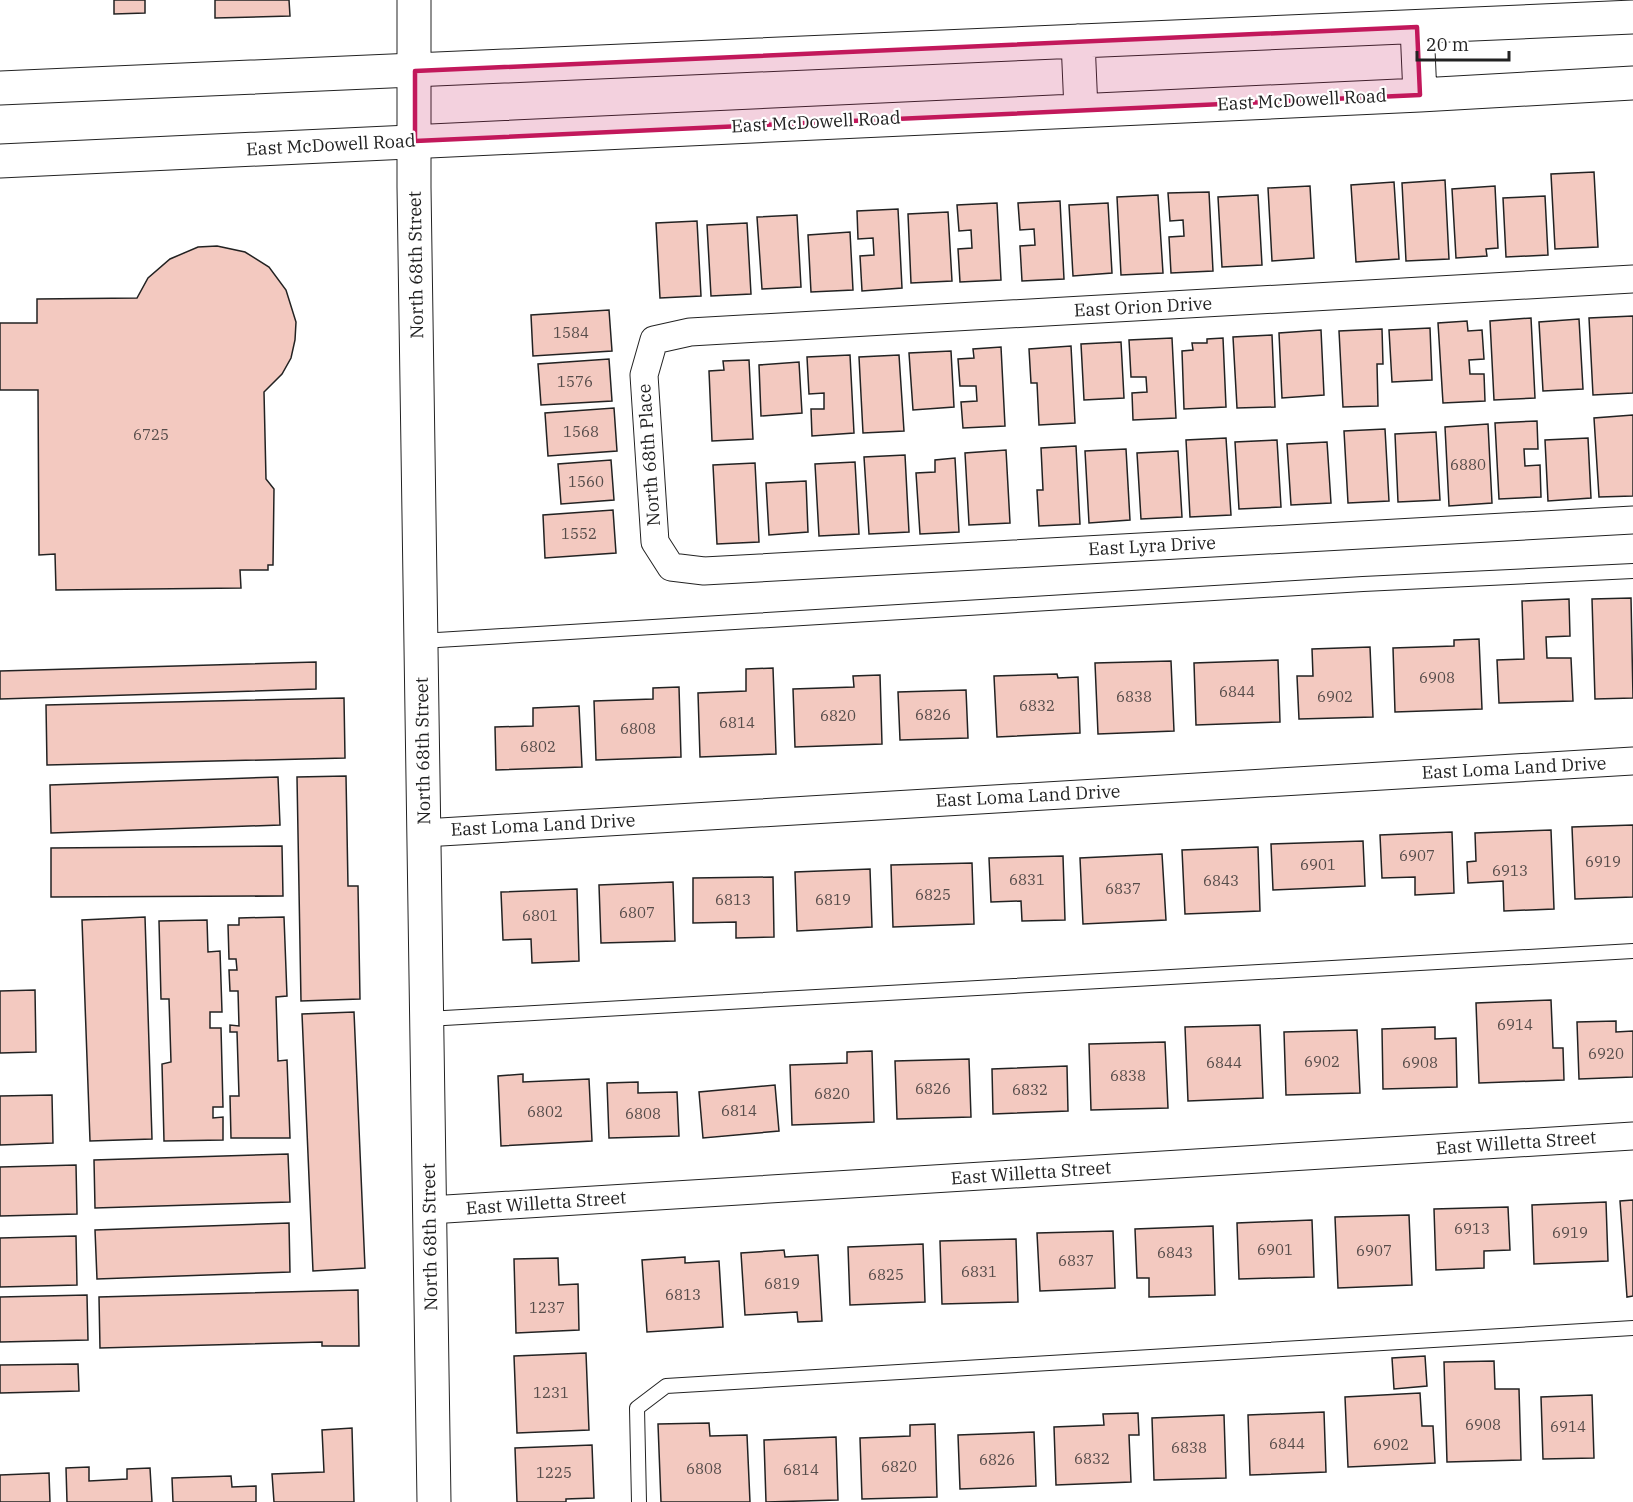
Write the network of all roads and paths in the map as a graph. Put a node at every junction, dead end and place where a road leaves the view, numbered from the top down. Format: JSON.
{"nodes":[{"id":1,"x":414,"y":0,"type":"edge"},
{"id":2,"x":1633,"y":17,"type":"edge"},
{"id":3,"x":1418,"y":27,"type":"junction"},
{"id":4,"x":1078,"y":40,"type":"junction"},
{"id":5,"x":415,"y":71,"type":"junction"},
{"id":6,"x":1633,"y":83,"type":"edge"},
{"id":7,"x":0,"y":88,"type":"edge"},
{"id":8,"x":1420,"y":95,"type":"junction"},
{"id":9,"x":1082,"y":110,"type":"junction"},
{"id":10,"x":415,"y":141,"type":"junction"},
{"id":11,"x":0,"y":161,"type":"edge"},
{"id":12,"x":1633,"y":279,"type":"edge"},
{"id":13,"x":654,"y":340,"type":"joint"},
{"id":14,"x":1633,"y":520,"type":"edge"},
{"id":15,"x":671,"y":567,"type":"joint"},
{"id":16,"x":1633,"y":571,"type":"edge"},
{"id":17,"x":421,"y":641,"type":"junction"},
{"id":18,"x":1633,"y":761,"type":"edge"},
{"id":19,"x":424,"y":833,"type":"junction"},
{"id":20,"x":1633,"y":951,"type":"edge"},
{"id":21,"x":427,"y":1019,"type":"junction"},
{"id":22,"x":1633,"y":1136,"type":"edge"},
{"id":23,"x":430,"y":1210,"type":"junction"},
{"id":24,"x":1633,"y":1328,"type":"edge"},
{"id":25,"x":434,"y":1502,"type":"edge"},
{"id":26,"x":639,"y":1502,"type":"edge"}],
"edges":[{"from":1,"to":5,"type":"main road","name":"North 68th Street"},
{"from":2,"to":3,"type":"main road"},
{"from":3,"to":4,"type":"main road"},
{"from":3,"to":8,"type":"main road"},
{"from":4,"to":5,"type":"main road"},
{"from":4,"to":9,"type":"main road"},
{"from":5,"to":7,"type":"main road"},
{"from":5,"to":10,"type":"main road","name":"North 68th Street"},
{"from":6,"to":8,"type":"main road","name":"East McDowell Road"},
{"from":8,"to":9,"type":"main road","name":"East McDowell Road"},
{"from":9,"to":10,"type":"main road","name":"East McDowell Road"},
{"from":10,"to":11,"type":"main road","name":"East McDowell Road"},
{"from":10,"to":17,"type":"main road","name":"North 68th Street"},
{"from":12,"to":13,"type":"street","name":"East Orion Drive"},
{"from":13,"to":15,"type":"street","name":"North 68th Place"},
{"from":14,"to":15,"type":"street","name":"East Lyra Drive"},
{"from":16,"to":17,"type":"lane"},
{"from":17,"to":19,"type":"main road","name":"North 68th Street"},
{"from":18,"to":19,"type":"street","name":"East Loma Land Drive"},
{"from":19,"to":21,"type":"main road","name":"North 68th Street"},
{"from":20,"to":21,"type":"lane"},
{"from":21,"to":23,"type":"main road","name":"North 68th Street"},
{"from":22,"to":23,"type":"street","name":"East Willetta Street"},
{"from":23,"to":25,"type":"main road","name":"North 68th Street"},
{"from":24,"to":26,"type":"lane"}]}
